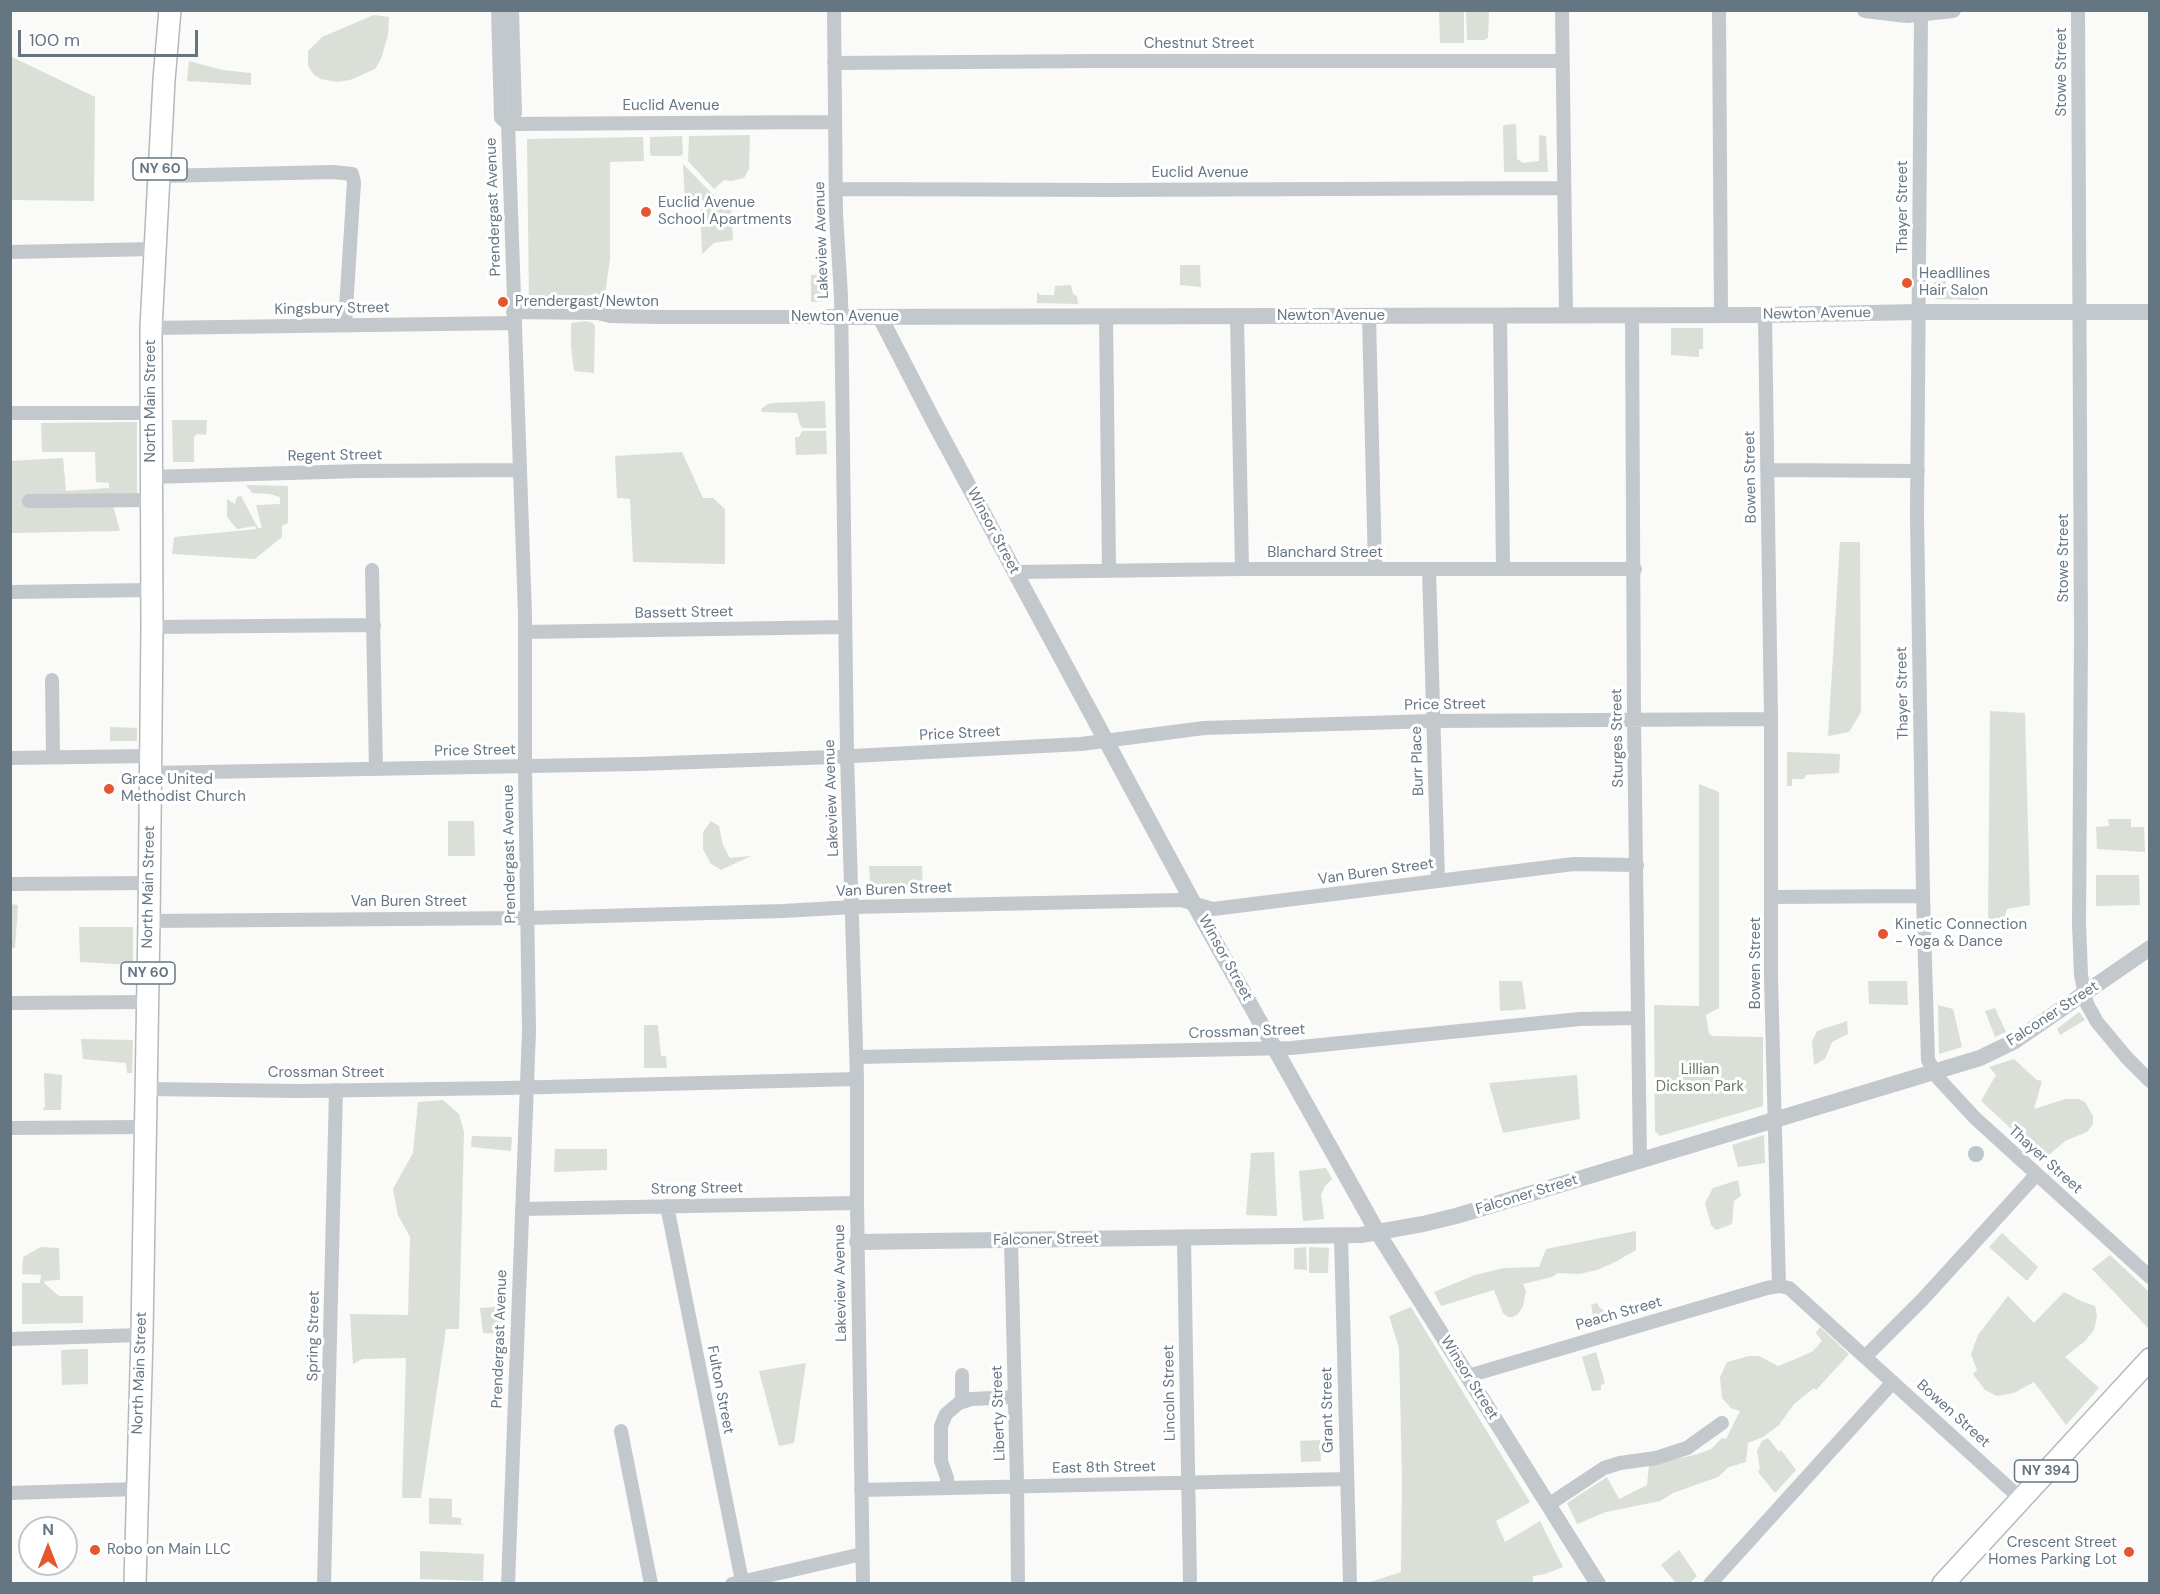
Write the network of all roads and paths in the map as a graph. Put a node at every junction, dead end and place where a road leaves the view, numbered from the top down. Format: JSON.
{"nodes":[{"id":1,"x":171,"y":10,"type":"edge"},
{"id":2,"x":498,"y":10,"type":"edge"},
{"id":3,"x":512,"y":10,"type":"edge"},
{"id":4,"x":834,"y":10,"type":"edge"},
{"id":5,"x":1562,"y":10,"type":"edge"},
{"id":6,"x":1719,"y":10,"type":"edge"},
{"id":7,"x":1865,"y":10,"type":"edge"},
{"id":8,"x":1953,"y":10,"type":"edge"},
{"id":9,"x":2078,"y":10,"type":"edge"},
{"id":10,"x":1921,"y":15,"type":"junction"},
{"id":11,"x":1563,"y":61,"type":"junction"},
{"id":12,"x":834,"y":63,"type":"junction"},
{"id":13,"x":835,"y":122,"type":"junction"},
{"id":14,"x":508,"y":124,"type":"junction"},
{"id":15,"x":159,"y":176,"type":"junction"},
{"id":16,"x":1564,"y":188,"type":"junction"},
{"id":17,"x":836,"y":189,"type":"junction"},
{"id":18,"x":155,"y":249,"type":"junction"},
{"id":19,"x":10,"y":252,"type":"edge"},
{"id":20,"x":2080,"y":311,"type":"junction"},
{"id":21,"x":1919,"y":312,"type":"junction"},
{"id":22,"x":2150,"y":312,"type":"edge"},
{"id":23,"x":1566,"y":315,"type":"junction"},
{"id":24,"x":1632,"y":315,"type":"junction"},
{"id":25,"x":1721,"y":315,"type":"junction"},
{"id":26,"x":1765,"y":315,"type":"junction"},
{"id":27,"x":1106,"y":316,"type":"junction"},
{"id":28,"x":1369,"y":316,"type":"junction"},
{"id":29,"x":1500,"y":316,"type":"junction"},
{"id":30,"x":513,"y":317,"type":"junction"},
{"id":31,"x":833,"y":317,"type":"junction"},
{"id":32,"x":880,"y":317,"type":"junction"},
{"id":33,"x":1237,"y":317,"type":"junction"},
{"id":34,"x":345,"y":325,"type":"junction"},
{"id":35,"x":151,"y":328,"type":"junction"},
{"id":36,"x":150,"y":412,"type":"junction"},
{"id":37,"x":10,"y":413,"type":"edge"},
{"id":38,"x":520,"y":470,"type":"junction"},
{"id":39,"x":1767,"y":470,"type":"junction"},
{"id":40,"x":1918,"y":471,"type":"junction"},
{"id":41,"x":150,"y":477,"type":"junction"},
{"id":42,"x":151,"y":500,"type":"junction"},
{"id":43,"x":29,"y":501,"type":"dead end"},
{"id":44,"x":1242,"y":569,"type":"junction"},
{"id":45,"x":1375,"y":569,"type":"junction"},
{"id":46,"x":1430,"y":569,"type":"junction"},
{"id":47,"x":1503,"y":569,"type":"junction"},
{"id":48,"x":1635,"y":569,"type":"junction"},
{"id":49,"x":372,"y":570,"type":"dead end"},
{"id":50,"x":1109,"y":570,"type":"junction"},
{"id":51,"x":1015,"y":572,"type":"junction"},
{"id":52,"x":152,"y":590,"type":"junction"},
{"id":53,"x":10,"y":592,"type":"edge"},
{"id":54,"x":374,"y":625,"type":"junction"},
{"id":55,"x":152,"y":627,"type":"junction"},
{"id":56,"x":844,"y":627,"type":"junction"},
{"id":57,"x":525,"y":632,"type":"junction"},
{"id":58,"x":52,"y":680,"type":"dead end"},
{"id":59,"x":1771,"y":719,"type":"junction"},
{"id":60,"x":1634,"y":720,"type":"junction"},
{"id":61,"x":1432,"y":721,"type":"junction"},
{"id":62,"x":1106,"y":741,"type":"junction"},
{"id":63,"x":847,"y":756,"type":"junction"},
{"id":64,"x":53,"y":757,"type":"junction"},
{"id":65,"x":10,"y":758,"type":"edge"},
{"id":66,"x":150,"y":765,"type":"junction"},
{"id":67,"x":525,"y":766,"type":"junction"},
{"id":68,"x":376,"y":769,"type":"junction"},
{"id":69,"x":1637,"y":865,"type":"junction"},
{"id":70,"x":1438,"y":880,"type":"junction"},
{"id":71,"x":149,"y":883,"type":"junction"},
{"id":72,"x":10,"y":884,"type":"edge"},
{"id":73,"x":1923,"y":896,"type":"junction"},
{"id":74,"x":1772,"y":897,"type":"junction"},
{"id":75,"x":1194,"y":904,"type":"junction"},
{"id":76,"x":853,"y":907,"type":"junction"},
{"id":77,"x":528,"y":918,"type":"junction"},
{"id":78,"x":149,"y":921,"type":"junction"},
{"id":79,"x":2150,"y":948,"type":"edge"},
{"id":80,"x":2084,"y":994,"type":"junction"},
{"id":81,"x":147,"y":1002,"type":"junction"},
{"id":82,"x":10,"y":1003,"type":"edge"},
{"id":83,"x":1638,"y":1018,"type":"junction"},
{"id":84,"x":1275,"y":1049,"type":"junction"},
{"id":85,"x":857,"y":1057,"type":"junction"},
{"id":86,"x":1934,"y":1072,"type":"junction"},
{"id":87,"x":857,"y":1078,"type":"junction"},
{"id":88,"x":2150,"y":1081,"type":"edge"},
{"id":89,"x":527,"y":1087,"type":"junction"},
{"id":90,"x":146,"y":1089,"type":"junction"},
{"id":91,"x":336,"y":1090,"type":"junction"},
{"id":92,"x":1775,"y":1120,"type":"junction"},
{"id":93,"x":135,"y":1127,"type":"junction"},
{"id":94,"x":10,"y":1128,"type":"edge"},
{"id":95,"x":1640,"y":1161,"type":"junction"},
{"id":96,"x":2036,"y":1174,"type":"junction"},
{"id":97,"x":857,"y":1203,"type":"junction"},
{"id":98,"x":668,"y":1206,"type":"junction"},
{"id":99,"x":522,"y":1209,"type":"junction"},
{"id":100,"x":1378,"y":1233,"type":"junction"},
{"id":101,"x":1341,"y":1236,"type":"junction"},
{"id":102,"x":1184,"y":1238,"type":"junction"},
{"id":103,"x":1011,"y":1241,"type":"junction"},
{"id":104,"x":857,"y":1242,"type":"junction"},
{"id":105,"x":2150,"y":1277,"type":"edge"},
{"id":106,"x":1779,"y":1286,"type":"junction"},
{"id":107,"x":142,"y":1335,"type":"junction"},
{"id":108,"x":10,"y":1339,"type":"edge"},
{"id":109,"x":1866,"y":1356,"type":"junction"},
{"id":110,"x":2150,"y":1359,"type":"edge"},
{"id":111,"x":962,"y":1375,"type":"dead end"},
{"id":112,"x":1468,"y":1376,"type":"junction"},
{"id":113,"x":1893,"y":1382,"type":"junction"},
{"id":114,"x":1015,"y":1397,"type":"junction"},
{"id":115,"x":962,"y":1402,"type":"junction"},
{"id":116,"x":1722,"y":1423,"type":"dead end"},
{"id":117,"x":621,"y":1431,"type":"dead end"},
{"id":118,"x":1347,"y":1479,"type":"junction"},
{"id":119,"x":1188,"y":1483,"type":"junction"},
{"id":120,"x":1017,"y":1486,"type":"junction"},
{"id":121,"x":947,"y":1488,"type":"junction"},
{"id":122,"x":137,"y":1489,"type":"junction"},
{"id":123,"x":861,"y":1490,"type":"junction"},
{"id":124,"x":10,"y":1493,"type":"edge"},
{"id":125,"x":2021,"y":1499,"type":"junction"},
{"id":126,"x":1548,"y":1504,"type":"junction"},
{"id":127,"x":862,"y":1554,"type":"junction"},
{"id":128,"x":737,"y":1582,"type":"edge"},
{"id":129,"x":135,"y":1584,"type":"edge"},
{"id":130,"x":324,"y":1584,"type":"edge"},
{"id":131,"x":508,"y":1584,"type":"edge"},
{"id":132,"x":651,"y":1584,"type":"edge"},
{"id":133,"x":863,"y":1584,"type":"edge"},
{"id":134,"x":1018,"y":1584,"type":"edge"},
{"id":135,"x":1190,"y":1584,"type":"edge"},
{"id":136,"x":1350,"y":1584,"type":"edge"},
{"id":137,"x":1598,"y":1584,"type":"edge"},
{"id":138,"x":1710,"y":1584,"type":"edge"},
{"id":139,"x":1943,"y":1584,"type":"edge"}],
"edges":[{"from":1,"to":15,"type":"main road","name":"North Main Street","number":"NY 60"},
{"from":2,"to":14,"type":"street"},
{"from":3,"to":14,"type":"street"},
{"from":4,"to":12,"type":"street","name":"Lakeview Avenue"},
{"from":5,"to":11,"type":"street"},
{"from":6,"to":25,"type":"street"},
{"from":7,"to":10,"type":"street"},
{"from":8,"to":10,"type":"street"},
{"from":9,"to":20,"type":"street","name":"Stowe Street"},
{"from":10,"to":21,"type":"street","name":"Thayer Street"},
{"from":11,"to":12,"type":"street","name":"Chestnut Street"},
{"from":11,"to":16,"type":"street"},
{"from":12,"to":13,"type":"street","name":"Lakeview Avenue"},
{"from":13,"to":14,"type":"street","name":"Euclid Avenue"},
{"from":13,"to":17,"type":"street","name":"Lakeview Avenue"},
{"from":14,"to":30,"type":"street","name":"Prendergast Avenue"},
{"from":15,"to":18,"type":"main road","name":"North Main Street","number":"NY 60"},
{"from":15,"to":34,"type":"street"},
{"from":16,"to":17,"type":"street","name":"Euclid Avenue"},
{"from":16,"to":23,"type":"street"},
{"from":17,"to":31,"type":"street","name":"Lakeview Avenue"},
{"from":18,"to":19,"type":"street"},
{"from":18,"to":35,"type":"main road","name":"North Main Street","number":"NY 60"},
{"from":20,"to":21,"type":"street","name":"Newton Avenue"},
{"from":20,"to":22,"type":"street","name":"Newton Avenue"},
{"from":20,"to":80,"type":"street","name":"Stowe Street"},
{"from":21,"to":26,"type":"street","name":"Newton Avenue"},
{"from":21,"to":40,"type":"street","name":"Thayer Street"},
{"from":23,"to":24,"type":"street","name":"Newton Avenue"},
{"from":23,"to":29,"type":"street","name":"Newton Avenue"},
{"from":24,"to":25,"type":"street","name":"Newton Avenue"},
{"from":24,"to":48,"type":"street","name":"Sturges Street"},
{"from":25,"to":26,"type":"street","name":"Newton Avenue"},
{"from":26,"to":39,"type":"street","name":"Bowen Street"},
{"from":27,"to":32,"type":"street","name":"Newton Avenue"},
{"from":27,"to":33,"type":"street","name":"Newton Avenue"},
{"from":27,"to":50,"type":"street"},
{"from":28,"to":29,"type":"street","name":"Newton Avenue"},
{"from":28,"to":33,"type":"street","name":"Newton Avenue"},
{"from":28,"to":45,"type":"street"},
{"from":29,"to":47,"type":"street"},
{"from":30,"to":31,"type":"street","name":"Newton Avenue"},
{"from":30,"to":34,"type":"street","name":"Kingsbury Street"},
{"from":30,"to":38,"type":"street","name":"Prendergast Avenue"},
{"from":31,"to":32,"type":"street","name":"Newton Avenue"},
{"from":31,"to":56,"type":"street","name":"Lakeview Avenue"},
{"from":32,"to":51,"type":"street","name":"Winsor Street"},
{"from":33,"to":44,"type":"street"},
{"from":34,"to":35,"type":"street","name":"Kingsbury Street"},
{"from":35,"to":36,"type":"main road","name":"North Main Street","number":"NY 60"},
{"from":36,"to":37,"type":"street"},
{"from":36,"to":41,"type":"main road","name":"North Main Street","number":"NY 60"},
{"from":38,"to":41,"type":"street","name":"Regent Street"},
{"from":38,"to":57,"type":"street","name":"Prendergast Avenue"},
{"from":39,"to":40,"type":"street"},
{"from":39,"to":59,"type":"street","name":"Bowen Street"},
{"from":40,"to":73,"type":"street","name":"Thayer Street"},
{"from":41,"to":42,"type":"main road","name":"North Main Street","number":"NY 60"},
{"from":42,"to":43,"type":"street"},
{"from":42,"to":52,"type":"main road","name":"North Main Street","number":"NY 60"},
{"from":44,"to":45,"type":"street","name":"Blanchard Street"},
{"from":44,"to":50,"type":"street","name":"Blanchard Street"},
{"from":45,"to":46,"type":"street","name":"Blanchard Street"},
{"from":46,"to":47,"type":"street","name":"Blanchard Street"},
{"from":46,"to":61,"type":"street","name":"Burr Place"},
{"from":47,"to":48,"type":"street","name":"Blanchard Street"},
{"from":48,"to":60,"type":"street","name":"Sturges Street"},
{"from":49,"to":54,"type":"street"},
{"from":50,"to":51,"type":"street","name":"Blanchard Street"},
{"from":51,"to":62,"type":"street","name":"Winsor Street"},
{"from":52,"to":53,"type":"street"},
{"from":52,"to":55,"type":"main road","name":"North Main Street","number":"NY 60"},
{"from":54,"to":55,"type":"street"},
{"from":54,"to":68,"type":"street"},
{"from":55,"to":66,"type":"main road","name":"North Main Street","number":"NY 60"},
{"from":56,"to":57,"type":"street","name":"Bassett Street"},
{"from":56,"to":63,"type":"street","name":"Lakeview Avenue"},
{"from":57,"to":67,"type":"street","name":"Prendergast Avenue"},
{"from":58,"to":64,"type":"street"},
{"from":59,"to":60,"type":"street","name":"Price Street"},
{"from":59,"to":74,"type":"street","name":"Bowen Street"},
{"from":60,"to":61,"type":"street","name":"Price Street"},
{"from":60,"to":69,"type":"street","name":"Sturges Street"},
{"from":61,"to":62,"type":"street","name":"Price Street"},
{"from":61,"to":70,"type":"street","name":"Burr Place"},
{"from":62,"to":63,"type":"street","name":"Price Street"},
{"from":62,"to":75,"type":"street","name":"Winsor Street"},
{"from":63,"to":67,"type":"street","name":"Price Street"},
{"from":63,"to":76,"type":"street","name":"Lakeview Avenue"},
{"from":64,"to":65,"type":"street","name":"Price Street"},
{"from":64,"to":66,"type":"street","name":"Price Street"},
{"from":66,"to":68,"type":"street","name":"Price Street"},
{"from":66,"to":71,"type":"main road","name":"North Main Street","number":"NY 60"},
{"from":67,"to":68,"type":"street","name":"Price Street"},
{"from":67,"to":77,"type":"street","name":"Prendergast Avenue"},
{"from":69,"to":70,"type":"street","name":"Van Buren Street"},
{"from":69,"to":83,"type":"street","name":"Sturges Street"},
{"from":70,"to":75,"type":"street","name":"Van Buren Street"},
{"from":71,"to":72,"type":"street"},
{"from":71,"to":78,"type":"main road","name":"North Main Street","number":"NY 60"},
{"from":73,"to":74,"type":"street"},
{"from":73,"to":86,"type":"street","name":"Thayer Street"},
{"from":74,"to":92,"type":"street","name":"Bowen Street"},
{"from":75,"to":76,"type":"street","name":"Van Buren Street"},
{"from":75,"to":84,"type":"street","name":"Winsor Street"},
{"from":76,"to":77,"type":"street","name":"Van Buren Street"},
{"from":76,"to":85,"type":"street","name":"Lakeview Avenue"},
{"from":77,"to":78,"type":"street","name":"Van Buren Street"},
{"from":77,"to":89,"type":"street","name":"Prendergast Avenue"},
{"from":78,"to":81,"type":"main road","name":"North Main Street","number":"NY 60"},
{"from":79,"to":80,"type":"street","name":"Falconer Street"},
{"from":80,"to":86,"type":"street","name":"Falconer Street"},
{"from":80,"to":88,"type":"street","name":"Stowe Street"},
{"from":81,"to":82,"type":"street"},
{"from":81,"to":90,"type":"main road","name":"North Main Street","number":"NY 60"},
{"from":83,"to":84,"type":"street","name":"Crossman Street"},
{"from":83,"to":95,"type":"street","name":"Sturges Street"},
{"from":84,"to":85,"type":"street","name":"Crossman Street"},
{"from":84,"to":100,"type":"street","name":"Winsor Street"},
{"from":85,"to":87,"type":"street","name":"Lakeview Avenue"},
{"from":86,"to":92,"type":"street","name":"Falconer Street"},
{"from":86,"to":96,"type":"street","name":"Thayer Street"},
{"from":87,"to":89,"type":"street","name":"Crossman Street"},
{"from":87,"to":97,"type":"street","name":"Lakeview Avenue"},
{"from":89,"to":91,"type":"street","name":"Crossman Street"},
{"from":89,"to":99,"type":"street","name":"Prendergast Avenue"},
{"from":90,"to":91,"type":"street","name":"Crossman Street"},
{"from":90,"to":93,"type":"main road","name":"North Main Street","number":"NY 60"},
{"from":91,"to":130,"type":"street","name":"Spring Street"},
{"from":92,"to":95,"type":"street","name":"Falconer Street"},
{"from":92,"to":106,"type":"street","name":"Bowen Street"},
{"from":93,"to":94,"type":"street"},
{"from":93,"to":107,"type":"main road","name":"North Main Street","number":"NY 60"},
{"from":95,"to":100,"type":"street","name":"Falconer Street"},
{"from":96,"to":105,"type":"street","name":"Thayer Street"},
{"from":96,"to":109,"type":"street"},
{"from":97,"to":98,"type":"street","name":"Strong Street"},
{"from":97,"to":104,"type":"street","name":"Lakeview Avenue"},
{"from":98,"to":99,"type":"street","name":"Strong Street"},
{"from":98,"to":128,"type":"street","name":"Fulton Street"},
{"from":99,"to":131,"type":"street","name":"Prendergast Avenue"},
{"from":100,"to":101,"type":"street","name":"Falconer Street"},
{"from":100,"to":112,"type":"street","name":"Winsor Street"},
{"from":101,"to":102,"type":"street","name":"Falconer Street"},
{"from":101,"to":118,"type":"street","name":"Grant Street"},
{"from":102,"to":103,"type":"street","name":"Falconer Street"},
{"from":102,"to":119,"type":"street","name":"Lincoln Street"},
{"from":103,"to":104,"type":"street","name":"Falconer Street"},
{"from":103,"to":114,"type":"street","name":"Liberty Street"},
{"from":104,"to":123,"type":"street","name":"Lakeview Avenue"},
{"from":106,"to":109,"type":"street","name":"Bowen Street"},
{"from":106,"to":112,"type":"street","name":"Peach Street"},
{"from":107,"to":108,"type":"street"},
{"from":107,"to":122,"type":"main road","name":"North Main Street","number":"NY 60"},
{"from":109,"to":113,"type":"street","name":"Bowen Street"},
{"from":110,"to":125,"type":"main road","number":"NY 394"},
{"from":111,"to":115,"type":"street"},
{"from":112,"to":126,"type":"street","name":"Winsor Street"},
{"from":113,"to":125,"type":"street","name":"Bowen Street"},
{"from":113,"to":138,"type":"street"},
{"from":114,"to":115,"type":"street"},
{"from":114,"to":120,"type":"street","name":"Liberty Street"},
{"from":115,"to":121,"type":"street"},
{"from":116,"to":126,"type":"street"},
{"from":117,"to":132,"type":"street"},
{"from":118,"to":119,"type":"street","name":"East 8th Street"},
{"from":118,"to":136,"type":"street","name":"Grant Street"},
{"from":119,"to":120,"type":"street","name":"East 8th Street"},
{"from":119,"to":135,"type":"street","name":"Lincoln Street"},
{"from":120,"to":121,"type":"street","name":"East 8th Street"},
{"from":120,"to":134,"type":"street","name":"Liberty Street"},
{"from":121,"to":123,"type":"street","name":"East 8th Street"},
{"from":122,"to":124,"type":"street"},
{"from":122,"to":129,"type":"main road","name":"North Main Street","number":"NY 60"},
{"from":123,"to":127,"type":"street","name":"Lakeview Avenue"},
{"from":125,"to":139,"type":"main road","number":"NY 394"},
{"from":126,"to":137,"type":"street","name":"Winsor Street"},
{"from":127,"to":128,"type":"street"},
{"from":127,"to":133,"type":"street","name":"Lakeview Avenue"}]}
